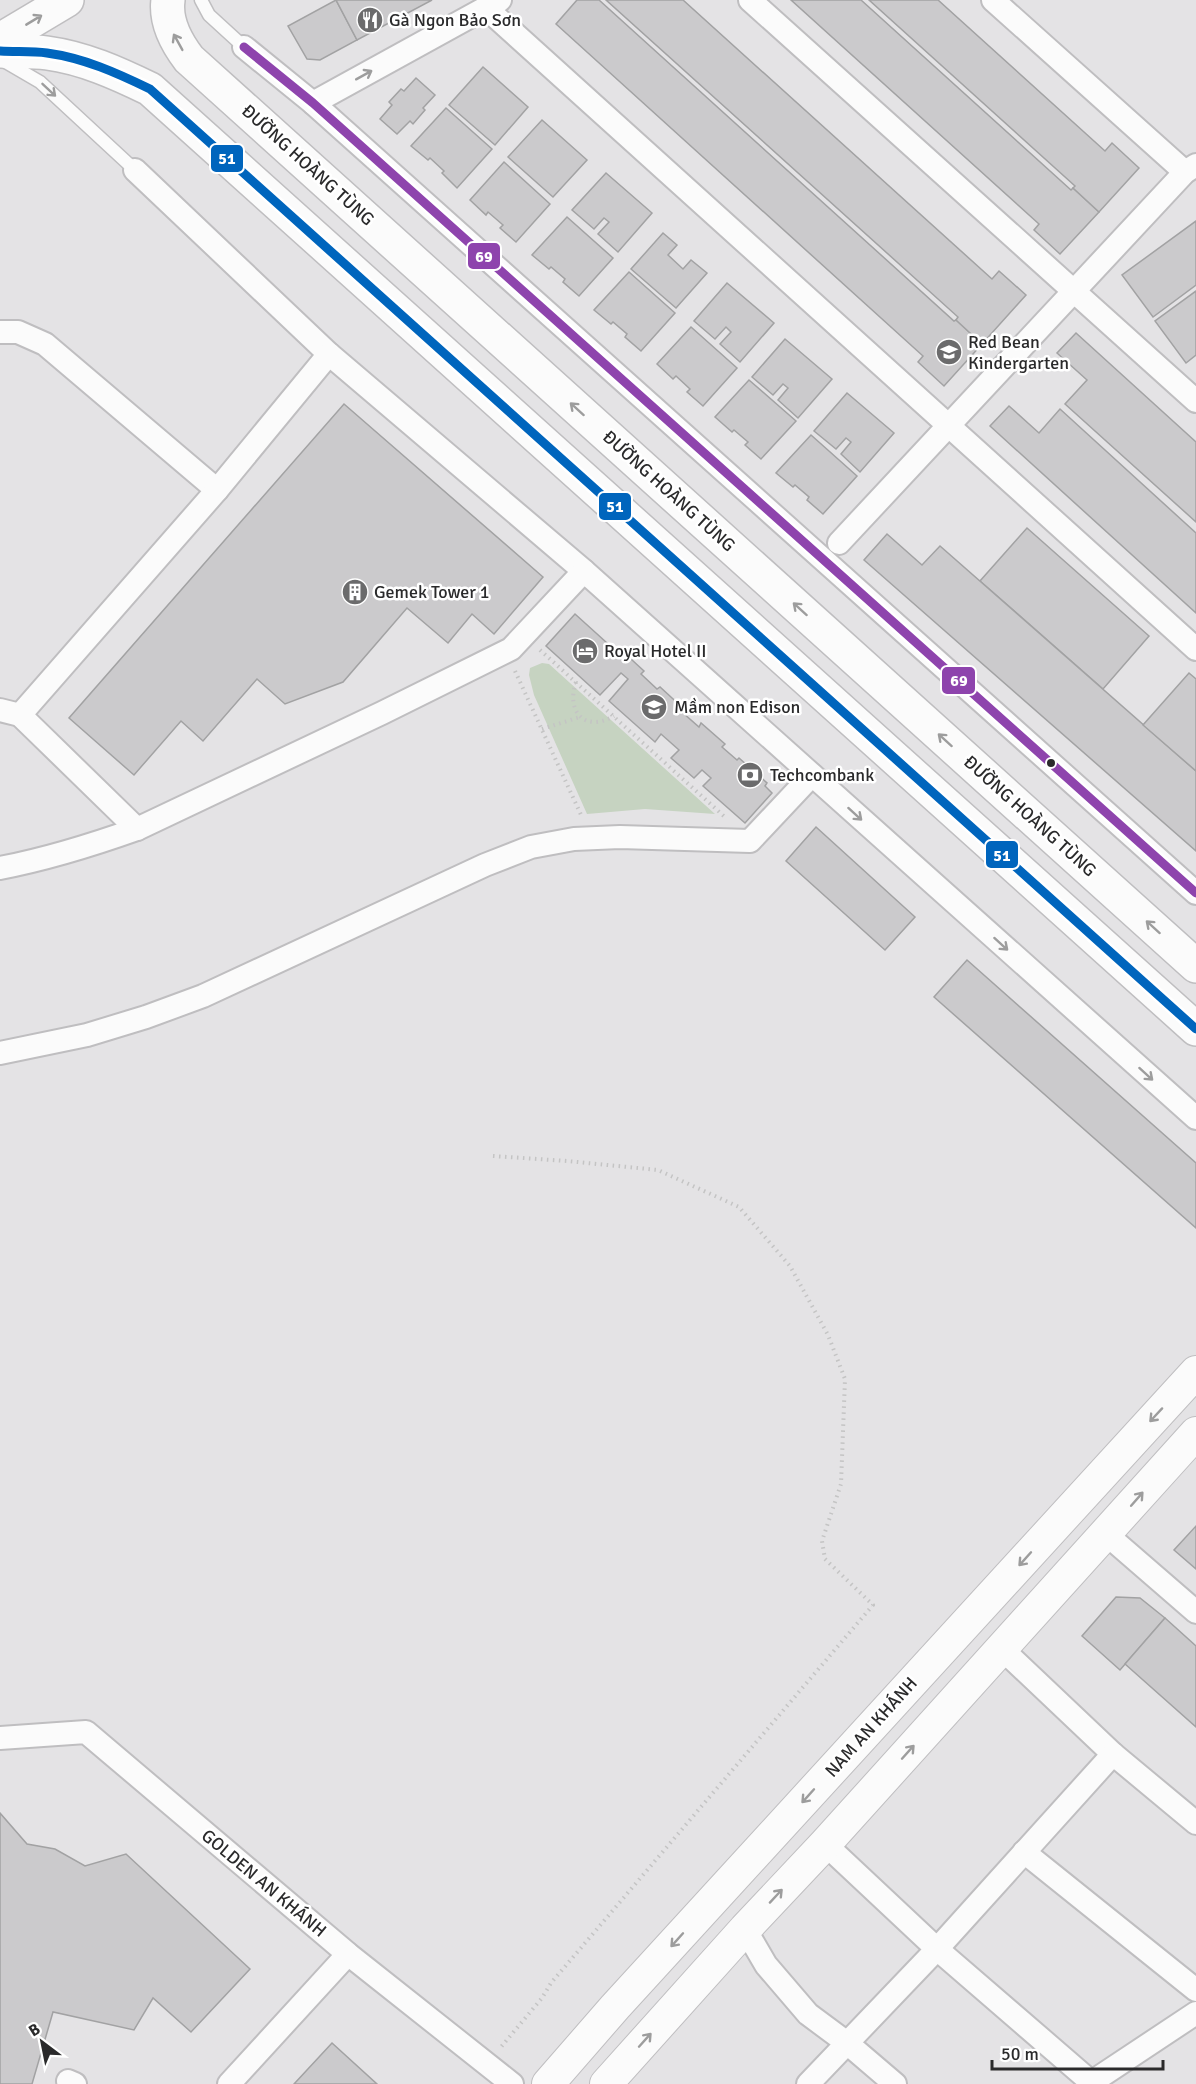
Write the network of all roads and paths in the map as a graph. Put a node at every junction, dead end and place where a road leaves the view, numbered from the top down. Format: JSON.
{"nodes":[{"id":1,"x":67,"y":0,"type":"edge"},
{"id":2,"x":168,"y":0,"type":"edge"},
{"id":3,"x":201,"y":0,"type":"edge"},
{"id":4,"x":750,"y":0,"type":"edge"},
{"id":5,"x":993,"y":0,"type":"edge"},
{"id":6,"x":493,"y":4,"type":"edge"},
{"id":7,"x":0,"y":40,"type":"edge"},
{"id":8,"x":238,"y":41,"type":"joint"},
{"id":9,"x":0,"y":51,"type":"edge"},
{"id":10,"x":0,"y":59,"type":"edge"},
{"id":11,"x":313,"y":103,"type":"junction"},
{"id":12,"x":129,"y":164,"type":"joint"},
{"id":13,"x":1191,"y":168,"type":"edge"},
{"id":14,"x":1074,"y":291,"type":"junction"},
{"id":15,"x":0,"y":332,"type":"edge"},
{"id":16,"x":329,"y":354,"type":"junction"},
{"id":17,"x":1196,"y":401,"type":"edge"},
{"id":18,"x":948,"y":426,"type":"junction"},
{"id":19,"x":217,"y":490,"type":"junction"},
{"id":20,"x":839,"y":543,"type":"dead end"},
{"id":21,"x":584,"y":571,"type":"junction"},
{"id":22,"x":524,"y":635,"type":"junction"},
{"id":23,"x":1196,"y":649,"type":"edge"},
{"id":24,"x":507,"y":651,"type":"junction"},
{"id":25,"x":576,"y":682,"type":"junction"},
{"id":26,"x":10,"y":713,"type":"edge"},
{"id":27,"x":614,"y":716,"type":"junction"},
{"id":28,"x":580,"y":717,"type":"junction"},
{"id":29,"x":542,"y":729,"type":"junction"},
{"id":30,"x":812,"y":775,"type":"junction"},
{"id":31,"x":137,"y":829,"type":"junction"},
{"id":32,"x":591,"y":838,"type":"junction"},
{"id":33,"x":751,"y":840,"type":"junction"},
{"id":34,"x":0,"y":868,"type":"edge"},
{"id":35,"x":1196,"y":893,"type":"edge"},
{"id":36,"x":1196,"y":966,"type":"edge"},
{"id":37,"x":1196,"y":1029,"type":"edge"},
{"id":38,"x":0,"y":1053,"type":"edge"},
{"id":39,"x":1196,"y":1118,"type":"edge"},
{"id":40,"x":493,"y":1156,"type":"dead end"},
{"id":41,"x":1196,"y":1372,"type":"edge"},
{"id":42,"x":1196,"y":1433,"type":"edge"},
{"id":43,"x":1129,"y":1445,"type":"junction"},
{"id":44,"x":1160,"y":1473,"type":"junction"},
{"id":45,"x":1106,"y":1534,"type":"junction"},
{"id":46,"x":1196,"y":1612,"type":"edge"},
{"id":47,"x":1001,"y":1648,"type":"junction"},
{"id":48,"x":0,"y":1738,"type":"edge"},
{"id":49,"x":1113,"y":1754,"type":"junction"},
{"id":50,"x":1196,"y":1823,"type":"edge"},
{"id":51,"x":825,"y":1844,"type":"junction"},
{"id":52,"x":1024,"y":1852,"type":"junction"},
{"id":53,"x":745,"y":1929,"type":"junction"},
{"id":54,"x":937,"y":1949,"type":"junction"},
{"id":55,"x":348,"y":1954,"type":"junction"},
{"id":56,"x":1196,"y":1990,"type":"edge"},
{"id":57,"x":1196,"y":2013,"type":"edge"},
{"id":58,"x":847,"y":2043,"type":"junction"},
{"id":59,"x":487,"y":2065,"type":"junction"},
{"id":60,"x":1090,"y":2083,"type":"edge"},
{"id":61,"x":229,"y":2084,"type":"edge"},
{"id":62,"x":512,"y":2084,"type":"edge"},
{"id":63,"x":548,"y":2084,"type":"edge"},
{"id":64,"x":606,"y":2084,"type":"edge"},
{"id":65,"x":808,"y":2084,"type":"edge"},
{"id":66,"x":895,"y":2084,"type":"edge"}],
"edges":[{"from":7,"to":1,"type":"main road","one_way":true},
{"from":36,"to":2,"type":"main road","name":"ĐƯỜNG HOÀNG TÙNG","one_way":true},
{"from":3,"to":8,"type":"lane"},
{"from":4,"to":14,"type":"street"},
{"from":5,"to":13,"type":"street"},
{"from":11,"to":6,"type":"street","one_way":true},
{"from":6,"to":18,"type":"street"},
{"from":8,"to":11,"type":"street"},
{"from":9,"to":37,"type":"main road"},
{"from":10,"to":12,"type":"lane","one_way":true},
{"from":11,"to":35,"type":"street"},
{"from":12,"to":16,"type":"street"},
{"from":13,"to":14,"type":"street"},
{"from":14,"to":17,"type":"street"},
{"from":14,"to":18,"type":"street"},
{"from":15,"to":19,"type":"street"},
{"from":16,"to":19,"type":"street"},
{"from":16,"to":21,"type":"street"},
{"from":18,"to":20,"type":"street"},
{"from":18,"to":23,"type":"street"},
{"from":19,"to":26,"type":"street"},
{"from":21,"to":22,"type":"street"},
{"from":21,"to":30,"type":"street"},
{"from":22,"to":24,"type":"street"},
{"from":22,"to":25,"type":"path"},
{"from":24,"to":29,"type":"path"},
{"from":24,"to":31,"type":"street"},
{"from":25,"to":27,"type":"path"},
{"from":25,"to":28,"type":"path"},
{"from":26,"to":31,"type":"street"},
{"from":27,"to":28,"type":"path"},
{"from":27,"to":33,"type":"path"},
{"from":28,"to":29,"type":"path"},
{"from":29,"to":32,"type":"path"},
{"from":30,"to":33,"type":"street"},
{"from":30,"to":39,"type":"street","one_way":true},
{"from":31,"to":34,"type":"street"},
{"from":32,"to":33,"type":"street"},
{"from":32,"to":38,"type":"street"},
{"from":40,"to":59,"type":"path"},
{"from":41,"to":43,"type":"street","name":"NAM AN KHÁNH","one_way":true},
{"from":42,"to":44,"type":"street"},
{"from":43,"to":44,"type":"street"},
{"from":43,"to":63,"type":"street","name":"NAM AN KHÁNH","one_way":true},
{"from":45,"to":44,"type":"street","one_way":true},
{"from":45,"to":46,"type":"street"},
{"from":45,"to":47,"type":"street"},
{"from":47,"to":49,"type":"street"},
{"from":51,"to":47,"type":"street","one_way":true},
{"from":48,"to":55,"type":"street","name":"GOLDEN AN KHÁNH"},
{"from":49,"to":50,"type":"street"},
{"from":49,"to":52,"type":"street"},
{"from":53,"to":51,"type":"street","one_way":true},
{"from":51,"to":54,"type":"street"},
{"from":52,"to":54,"type":"street"},
{"from":52,"to":56,"type":"street"},
{"from":53,"to":58,"type":"street"},
{"from":64,"to":53,"type":"street","one_way":true},
{"from":54,"to":58,"type":"street"},
{"from":54,"to":60,"type":"street"},
{"from":55,"to":59,"type":"street","name":"GOLDEN AN KHÁNH"},
{"from":55,"to":61,"type":"street"},
{"from":57,"to":60,"type":"street"},
{"from":58,"to":65,"type":"street"},
{"from":58,"to":66,"type":"street"},
{"from":59,"to":62,"type":"street","name":"GOLDEN AN KHÁNH"}]}
